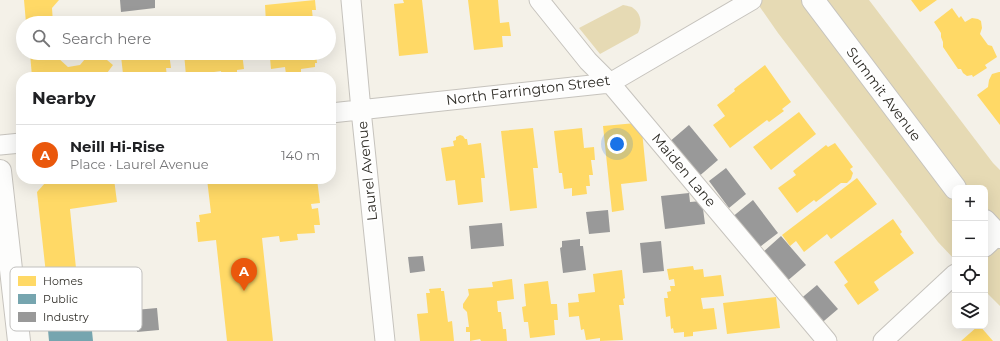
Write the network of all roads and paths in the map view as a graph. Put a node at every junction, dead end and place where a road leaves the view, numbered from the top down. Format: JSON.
{"nodes":[{"id":1,"x":351,"y":0,"type":"edge"},
{"id":2,"x":539,"y":0,"type":"edge"},
{"id":3,"x":752,"y":0,"type":"edge"},
{"id":4,"x":813,"y":0,"type":"edge"},
{"id":5,"x":610,"y":83,"type":"junction"},
{"id":6,"x":361,"y":110,"type":"junction"},
{"id":7,"x":336,"y":112,"type":"edge"},
{"id":8,"x":16,"y":143,"type":"edge"},
{"id":9,"x":0,"y":145,"type":"edge"},
{"id":10,"x":0,"y":171,"type":"edge"},
{"id":11,"x":953,"y":185,"type":"edge"},
{"id":12,"x":11,"y":267,"type":"edge"},
{"id":13,"x":952,"y":277,"type":"edge"},
{"id":14,"x":18,"y":331,"type":"edge"},
{"id":15,"x":19,"y":341,"type":"edge"},
{"id":16,"x":385,"y":341,"type":"edge"},
{"id":17,"x":827,"y":341,"type":"edge"},
{"id":18,"x":883,"y":341,"type":"edge"}],
"edges":[{"from":1,"to":6,"type":"street","name":"Laurel Avenue"},
{"from":2,"to":5,"type":"street","name":"Maiden Lane"},
{"from":3,"to":5,"type":"street","name":"North Farrington Street"},
{"from":4,"to":11,"type":"street","name":"Summit Avenue"},
{"from":5,"to":6,"type":"street","name":"North Farrington Street"},
{"from":5,"to":17,"type":"street","name":"Maiden Lane"},
{"from":6,"to":7,"type":"street","name":"North Farrington Street"},
{"from":6,"to":16,"type":"street","name":"Laurel Avenue"},
{"from":8,"to":9,"type":"street"},
{"from":10,"to":12,"type":"street"},
{"from":13,"to":18,"type":"street"},
{"from":14,"to":15,"type":"street"}]}
